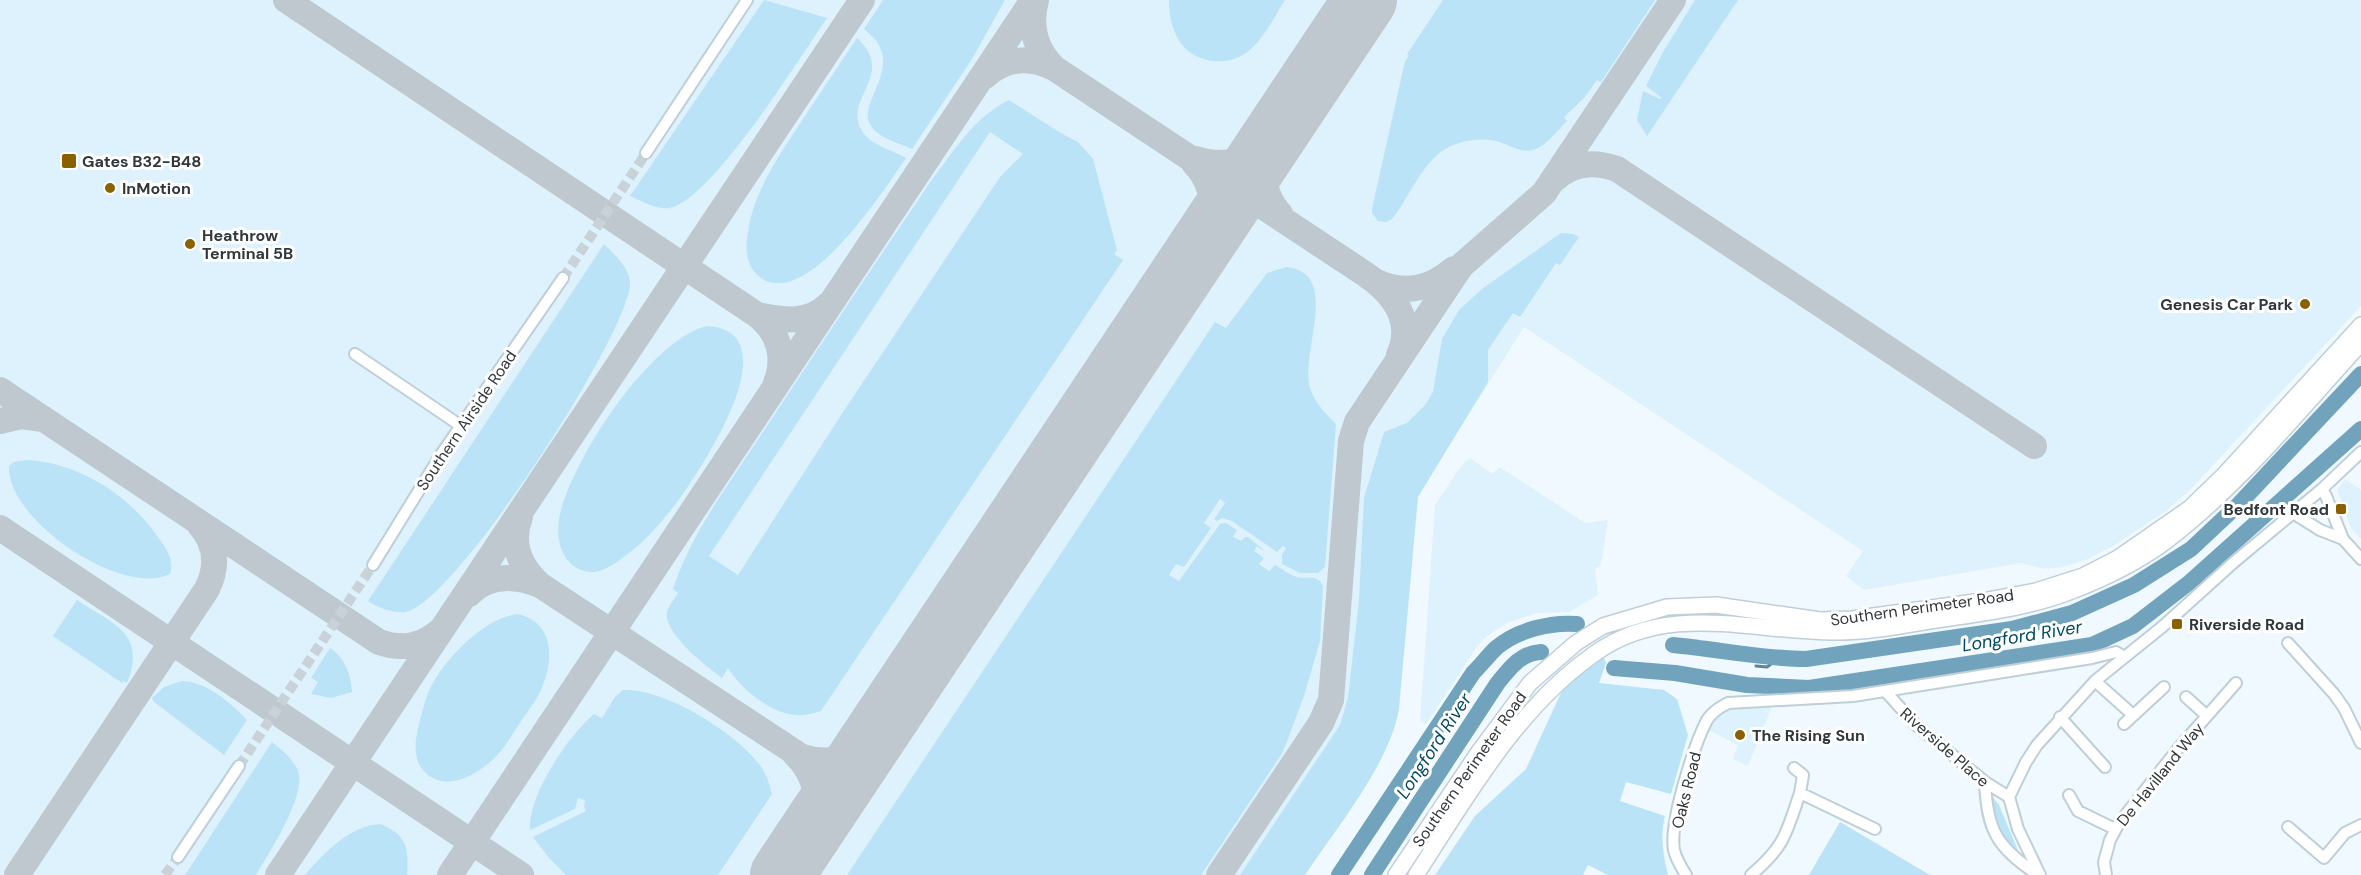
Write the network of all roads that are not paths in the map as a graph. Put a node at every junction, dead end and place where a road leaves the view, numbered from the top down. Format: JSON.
{"nodes":[{"id":1,"x":747,"y":0,"type":"edge"},
{"id":2,"x":646,"y":153,"type":"tunnel mouth"},
{"id":3,"x":563,"y":278,"type":"tunnel mouth"},
{"id":4,"x":2361,"y":325,"type":"edge"},
{"id":5,"x":2361,"y":343,"type":"edge"},
{"id":6,"x":355,"y":354,"type":"dead end"},
{"id":7,"x":461,"y":426,"type":"junction"},
{"id":8,"x":2361,"y":452,"type":"edge"},
{"id":9,"x":2322,"y":489,"type":"junction"},
{"id":10,"x":2293,"y":513,"type":"junction"},
{"id":11,"x":2343,"y":539,"type":"junction"},
{"id":12,"x":2361,"y":559,"type":"edge"},
{"id":13,"x":373,"y":565,"type":"tunnel mouth"},
{"id":14,"x":2288,"y":643,"type":"dead end"},
{"id":15,"x":2123,"y":656,"type":"junction"},
{"id":16,"x":2095,"y":681,"type":"junction"},
{"id":17,"x":2236,"y":683,"type":"dead end"},
{"id":18,"x":2164,"y":687,"type":"dead end"},
{"id":19,"x":1886,"y":692,"type":"junction"},
{"id":20,"x":2186,"y":697,"type":"dead end"},
{"id":21,"x":2133,"y":715,"type":"junction"},
{"id":22,"x":2207,"y":716,"type":"junction"},
{"id":23,"x":2060,"y":717,"type":"junction"},
{"id":24,"x":2124,"y":724,"type":"dead end"},
{"id":25,"x":2361,"y":743,"type":"edge"},
{"id":26,"x":238,"y":766,"type":"tunnel mouth"},
{"id":27,"x":2105,"y":767,"type":"dead end"},
{"id":28,"x":1794,"y":768,"type":"dead end"},
{"id":29,"x":1984,"y":782,"type":"junction"},
{"id":30,"x":1800,"y":793,"type":"junction"},
{"id":31,"x":2069,"y":795,"type":"dead end"},
{"id":32,"x":2009,"y":797,"type":"junction"},
{"id":33,"x":2361,"y":825,"type":"edge"},
{"id":34,"x":2288,"y":827,"type":"dead end"},
{"id":35,"x":2115,"y":829,"type":"junction"},
{"id":36,"x":1875,"y":830,"type":"dead end"},
{"id":37,"x":178,"y":856,"type":"tunnel mouth"},
{"id":38,"x":1396,"y":875,"type":"edge"},
{"id":39,"x":1416,"y":875,"type":"edge"},
{"id":40,"x":1686,"y":875,"type":"edge"},
{"id":41,"x":1751,"y":875,"type":"edge"},
{"id":42,"x":2039,"y":875,"type":"edge"},
{"id":43,"x":2106,"y":875,"type":"edge"}],
"edges":[{"from":1,"to":2,"type":"street"},
{"from":3,"to":7,"type":"street","name":"Southern Airside Road"},
{"from":4,"to":38,"type":"street","name":"Southern Perimeter Road"},
{"from":5,"to":39,"type":"street","name":"Southern Perimeter Road"},
{"from":6,"to":7,"type":"street"},
{"from":7,"to":13,"type":"street","name":"Southern Airside Road"},
{"from":8,"to":9,"type":"street"},
{"from":9,"to":10,"type":"street"},
{"from":9,"to":11,"type":"street"},
{"from":10,"to":11,"type":"street"},
{"from":10,"to":15,"type":"street"},
{"from":11,"to":12,"type":"street"},
{"from":14,"to":25,"type":"street"},
{"from":15,"to":16,"type":"street"},
{"from":15,"to":19,"type":"street"},
{"from":16,"to":21,"type":"street"},
{"from":16,"to":23,"type":"street"},
{"from":17,"to":22,"type":"street","name":"De Havilland Way"},
{"from":18,"to":21,"type":"street"},
{"from":19,"to":29,"type":"street","name":"Riverside Place"},
{"from":19,"to":40,"type":"street","name":"Oaks Road"},
{"from":20,"to":22,"type":"street"},
{"from":21,"to":24,"type":"street"},
{"from":22,"to":35,"type":"street","name":"De Havilland Way"},
{"from":23,"to":27,"type":"street"},
{"from":23,"to":32,"type":"street"},
{"from":26,"to":37,"type":"street"},
{"from":28,"to":30,"type":"street"},
{"from":29,"to":32,"type":"street","name":"Riverside Place"},
{"from":29,"to":42,"type":"street"},
{"from":30,"to":36,"type":"street"},
{"from":30,"to":41,"type":"street"},
{"from":31,"to":35,"type":"street"},
{"from":32,"to":42,"type":"street"},
{"from":33,"to":34,"type":"street"},
{"from":35,"to":43,"type":"street","name":"De Havilland Way"}]}
